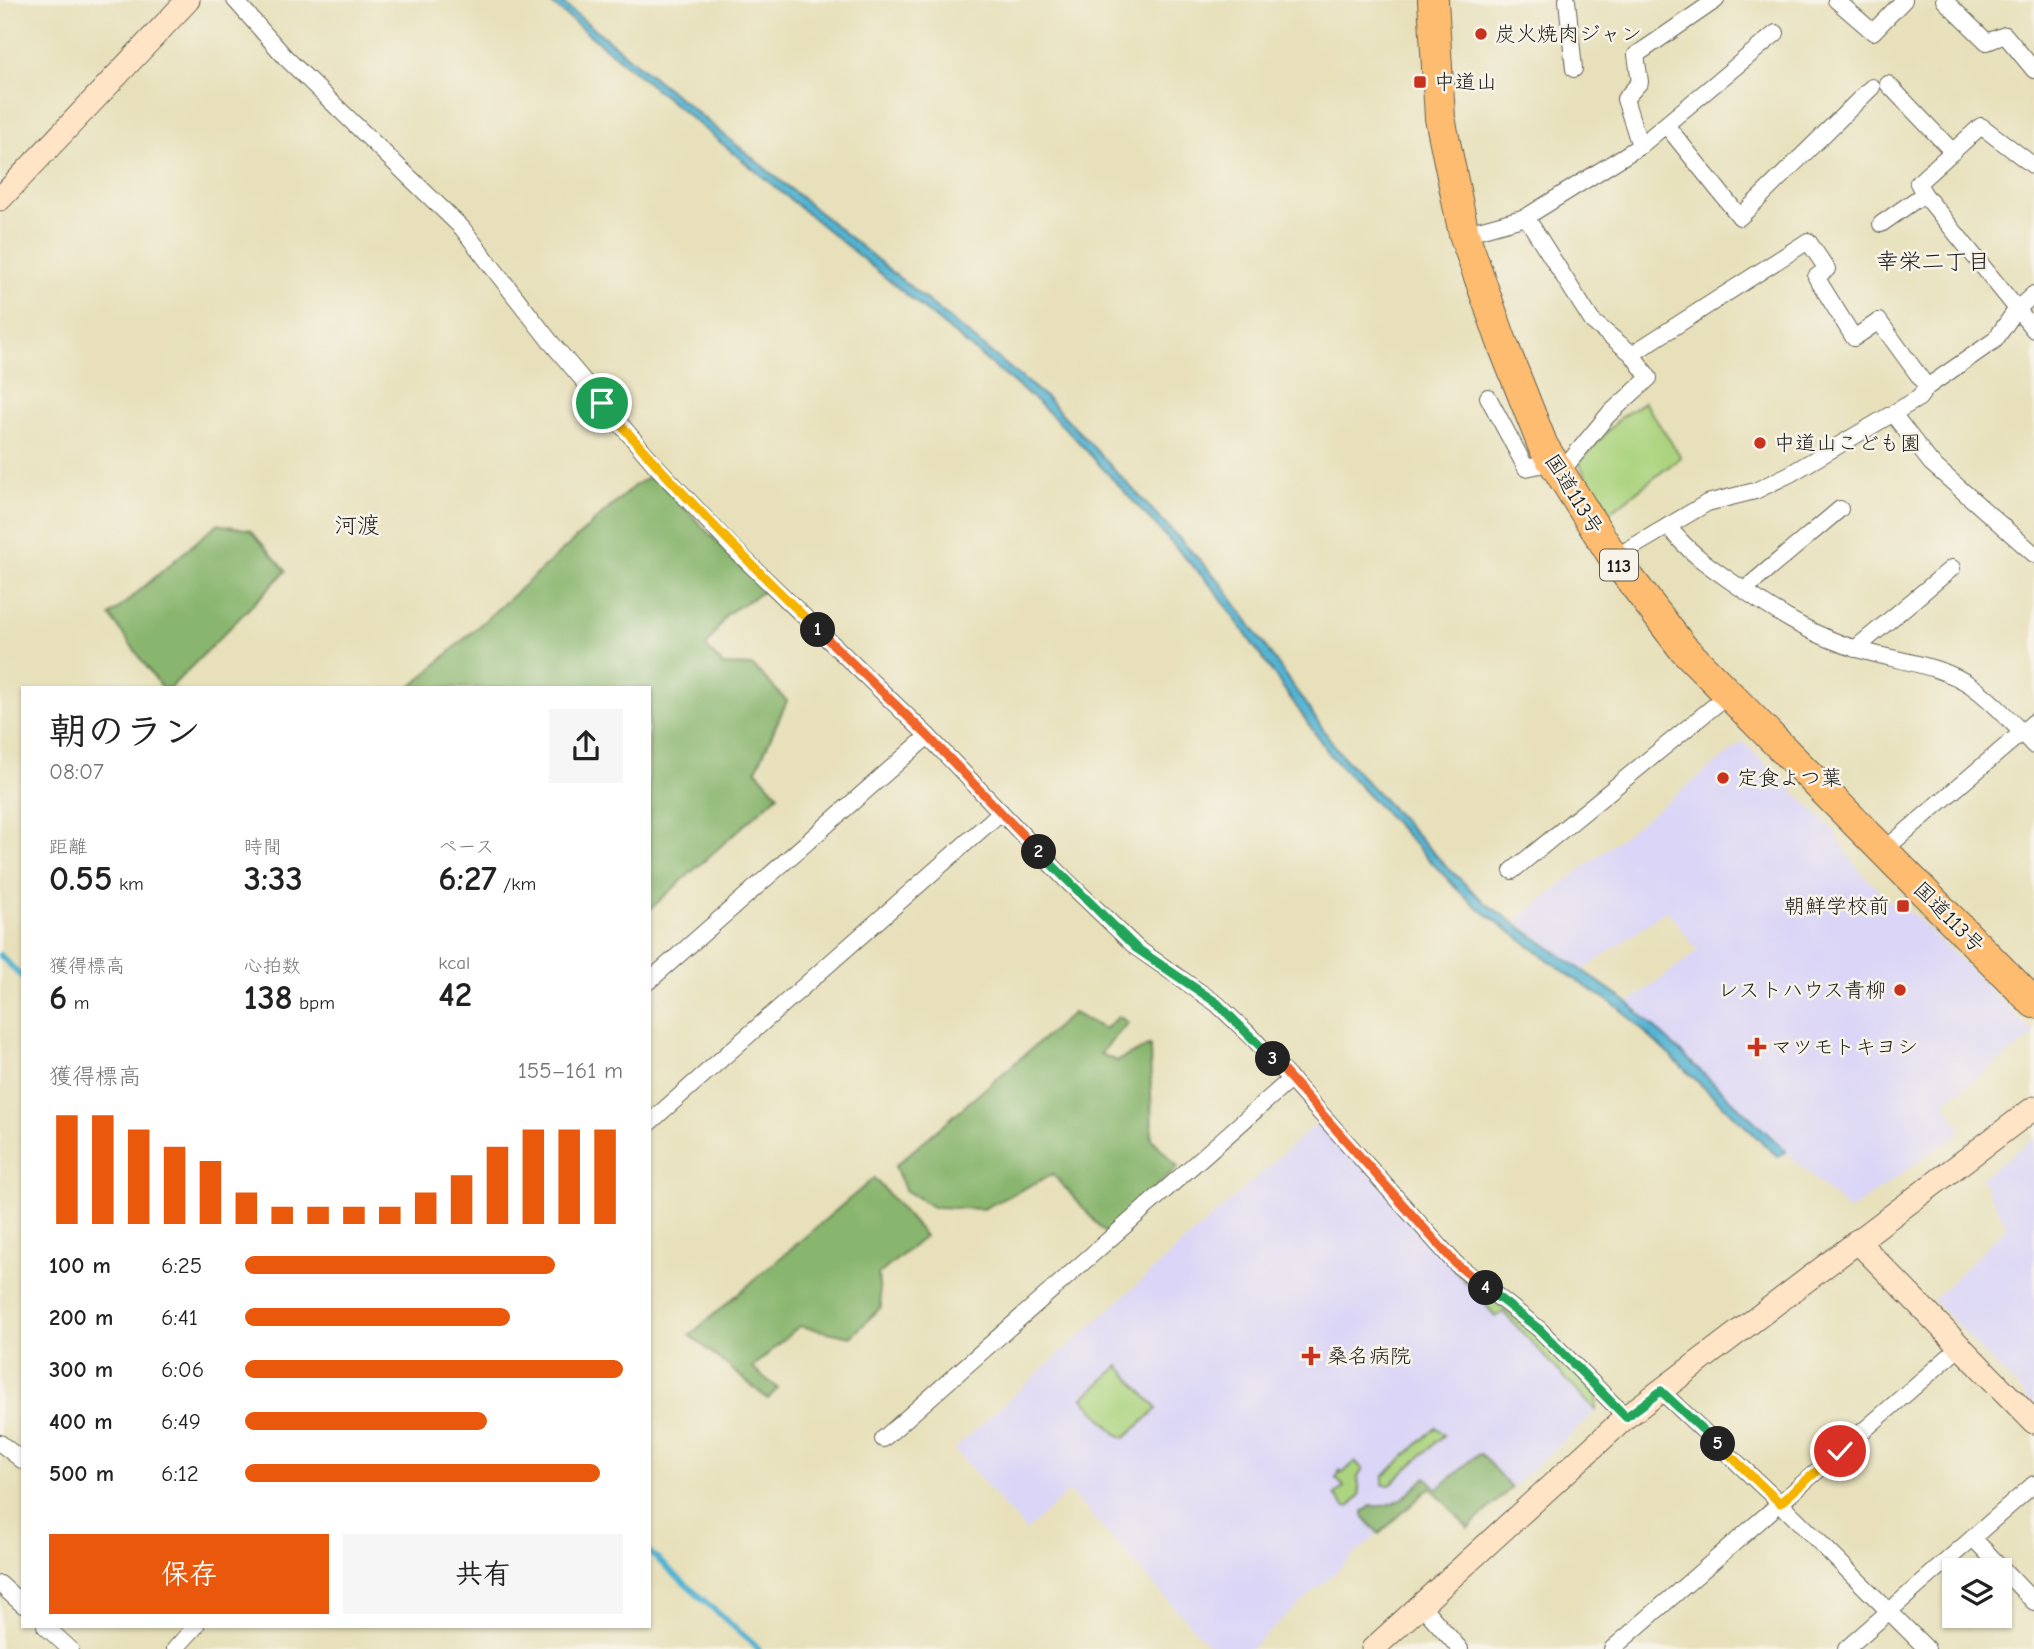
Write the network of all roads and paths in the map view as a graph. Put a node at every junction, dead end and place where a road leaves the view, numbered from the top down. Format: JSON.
{"nodes":[{"id":1,"x":188,"y":0,"type":"edge"},
{"id":2,"x":235,"y":0,"type":"edge"},
{"id":3,"x":1433,"y":0,"type":"edge"},
{"id":4,"x":1567,"y":0,"type":"edge"},
{"id":5,"x":1716,"y":0,"type":"edge"},
{"id":6,"x":1836,"y":0,"type":"edge"},
{"id":7,"x":1904,"y":0,"type":"edge"},
{"id":8,"x":1944,"y":0,"type":"edge"},
{"id":9,"x":1776,"y":33,"type":"dead end"},
{"id":10,"x":1574,"y":69,"type":"dead end"},
{"id":11,"x":2034,"y":70,"type":"edge"},
{"id":12,"x":1666,"y":125,"type":"junction"},
{"id":13,"x":1640,"y":146,"type":"junction"},
{"id":14,"x":1953,"y":152,"type":"junction"},
{"id":15,"x":2034,"y":166,"type":"edge"},
{"id":16,"x":1924,"y":194,"type":"junction"},
{"id":17,"x":0,"y":199,"type":"edge"},
{"id":18,"x":1526,"y":217,"type":"junction"},
{"id":19,"x":1881,"y":224,"type":"dead end"},
{"id":20,"x":1464,"y":234,"type":"junction"},
{"id":21,"x":2034,"y":294,"type":"edge"},
{"id":22,"x":2017,"y":310,"type":"junction"},
{"id":23,"x":2034,"y":330,"type":"edge"},
{"id":24,"x":1632,"y":354,"type":"junction"},
{"id":25,"x":1927,"y":387,"type":"junction"},
{"id":26,"x":1488,"y":397,"type":"dead end"},
{"id":27,"x":1893,"y":414,"type":"junction"},
{"id":28,"x":1557,"y":468,"type":"junction"},
{"id":29,"x":1840,"y":509,"type":"dead end"},
{"id":30,"x":1668,"y":526,"type":"junction"},
{"id":31,"x":2034,"y":554,"type":"edge"},
{"id":32,"x":1614,"y":558,"type":"junction"},
{"id":33,"x":1952,"y":568,"type":"dead end"},
{"id":34,"x":1744,"y":590,"type":"junction"},
{"id":35,"x":1855,"y":649,"type":"junction"},
{"id":36,"x":1729,"y":694,"type":"junction"},
{"id":37,"x":2028,"y":727,"type":"edge"},
{"id":38,"x":928,"y":736,"type":"junction"},
{"id":39,"x":2034,"y":746,"type":"edge"},
{"id":40,"x":1001,"y":812,"type":"junction"},
{"id":41,"x":1883,"y":851,"type":"junction"},
{"id":42,"x":1512,"y":871,"type":"dead end"},
{"id":43,"x":651,"y":979,"type":"edge"},
{"id":44,"x":2034,"y":1003,"type":"edge"},
{"id":45,"x":1291,"y":1079,"type":"junction"},
{"id":46,"x":2034,"y":1108,"type":"edge"},
{"id":47,"x":651,"y":1121,"type":"edge"},
{"id":48,"x":1857,"y":1241,"type":"junction"},
{"id":49,"x":1960,"y":1348,"type":"junction"},
{"id":50,"x":1661,"y":1391,"type":"junction"},
{"id":51,"x":1626,"y":1417,"type":"junction"},
{"id":52,"x":2034,"y":1422,"type":"edge"},
{"id":53,"x":883,"y":1440,"type":"dead end"},
{"id":54,"x":0,"y":1443,"type":"edge"},
{"id":55,"x":21,"y":1459,"type":"edge"},
{"id":56,"x":2034,"y":1484,"type":"edge"},
{"id":57,"x":1780,"y":1503,"type":"junction"},
{"id":58,"x":1973,"y":1538,"type":"junction"},
{"id":59,"x":0,"y":1584,"type":"edge"},
{"id":60,"x":2034,"y":1602,"type":"edge"},
{"id":61,"x":21,"y":1603,"type":"edge"},
{"id":62,"x":1421,"y":1605,"type":"junction"},
{"id":63,"x":1889,"y":1612,"type":"junction"},
{"id":64,"x":47,"y":1628,"type":"edge"},
{"id":65,"x":194,"y":1628,"type":"edge"},
{"id":66,"x":70,"y":1649,"type":"edge"},
{"id":67,"x":175,"y":1649,"type":"edge"},
{"id":68,"x":1373,"y":1649,"type":"edge"},
{"id":69,"x":1460,"y":1649,"type":"edge"},
{"id":70,"x":1612,"y":1649,"type":"edge"},
{"id":71,"x":1846,"y":1649,"type":"edge"},
{"id":72,"x":1927,"y":1649,"type":"edge"}],
"edges":[{"from":1,"to":17,"type":"street"},
{"from":2,"to":38,"type":"street"},
{"from":3,"to":20,"type":"highway","name":"国道113号","number":"113"},
{"from":4,"to":10,"type":"street"},
{"from":5,"to":13,"type":"street"},
{"from":6,"to":7,"type":"street"},
{"from":8,"to":11,"type":"street"},
{"from":9,"to":12,"type":"street"},
{"from":12,"to":13,"type":"street"},
{"from":12,"to":14,"type":"street"},
{"from":13,"to":18,"type":"street"},
{"from":14,"to":15,"type":"street"},
{"from":14,"to":16,"type":"street"},
{"from":16,"to":19,"type":"street"},
{"from":16,"to":22,"type":"street"},
{"from":18,"to":20,"type":"street"},
{"from":18,"to":24,"type":"street"},
{"from":20,"to":28,"type":"highway","name":"国道113号","number":"113"},
{"from":21,"to":22,"type":"street"},
{"from":22,"to":23,"type":"street"},
{"from":22,"to":25,"type":"street"},
{"from":24,"to":25,"type":"street"},
{"from":24,"to":28,"type":"street"},
{"from":25,"to":27,"type":"street"},
{"from":26,"to":28,"type":"street"},
{"from":27,"to":30,"type":"street"},
{"from":27,"to":31,"type":"street"},
{"from":28,"to":32,"type":"highway","name":"国道113号","number":"113"},
{"from":29,"to":34,"type":"street"},
{"from":30,"to":32,"type":"street"},
{"from":30,"to":34,"type":"street"},
{"from":32,"to":36,"type":"highway","name":"国道113号","number":"113"},
{"from":33,"to":35,"type":"street"},
{"from":34,"to":35,"type":"street"},
{"from":35,"to":37,"type":"street"},
{"from":36,"to":41,"type":"highway","name":"国道113号","number":"113"},
{"from":36,"to":42,"type":"street"},
{"from":37,"to":39,"type":"street"},
{"from":37,"to":41,"type":"street"},
{"from":38,"to":40,"type":"street"},
{"from":38,"to":43,"type":"street"},
{"from":40,"to":45,"type":"street"},
{"from":40,"to":47,"type":"street"},
{"from":41,"to":44,"type":"highway","name":"国道113号","number":"113"},
{"from":45,"to":51,"type":"street"},
{"from":45,"to":53,"type":"street"},
{"from":46,"to":48,"type":"street"},
{"from":48,"to":49,"type":"street"},
{"from":48,"to":50,"type":"street"},
{"from":49,"to":52,"type":"street"},
{"from":49,"to":57,"type":"street"},
{"from":50,"to":51,"type":"street"},
{"from":50,"to":57,"type":"street"},
{"from":51,"to":62,"type":"street"},
{"from":54,"to":55,"type":"street"},
{"from":56,"to":58,"type":"street"},
{"from":57,"to":63,"type":"street"},
{"from":57,"to":70,"type":"street"},
{"from":58,"to":60,"type":"street"},
{"from":58,"to":63,"type":"street"},
{"from":59,"to":61,"type":"street"},
{"from":62,"to":68,"type":"street"},
{"from":62,"to":69,"type":"street"},
{"from":63,"to":71,"type":"street"},
{"from":63,"to":72,"type":"street"},
{"from":64,"to":66,"type":"street"},
{"from":65,"to":67,"type":"street"}]}
